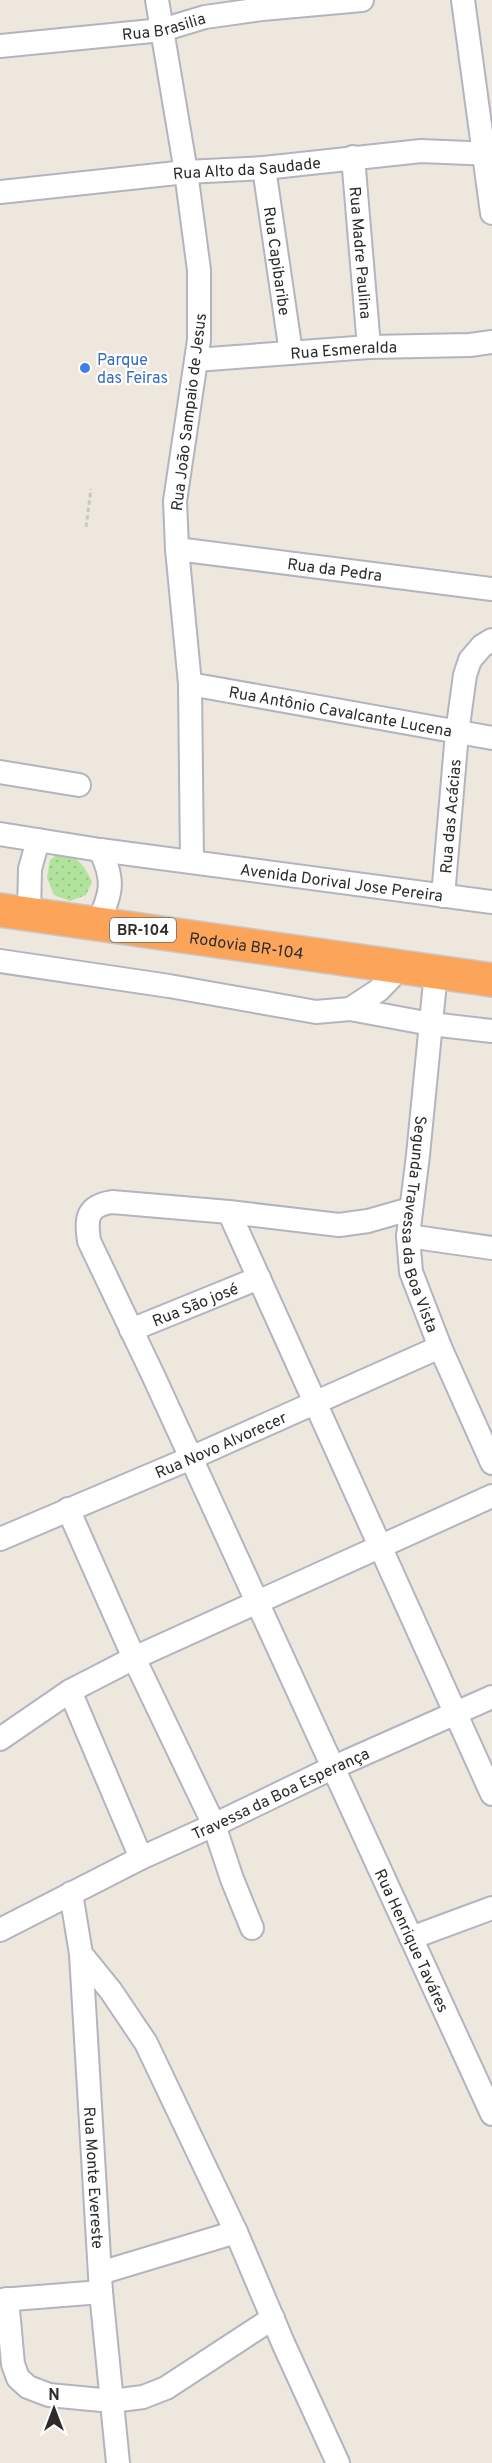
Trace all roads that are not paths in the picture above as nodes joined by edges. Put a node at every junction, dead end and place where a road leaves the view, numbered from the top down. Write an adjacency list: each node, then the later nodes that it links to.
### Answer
1 (158, 0): 4 (street, Rua João Sampaio de Jesus)
2 (362, 0): 4 (street, Rua Brasilia)
3 (463, 0): 6 (street)
4 (162, 30): 5 (street, Rua Brasilia); 9 (street, Rua João Sampaio de Jesus)
5 (0, 46)
6 (488, 153): 7 (street, Rua Alto da Saudade); 11 (street)
7 (353, 157): 8 (street, Rua Alto da Saudade); 13 (street, Rua Madre Paulina)
8 (264, 168): 9 (street, Rua Alto da Saudade); 14 (street, Rua Capibaribe)
9 (186, 172): 10 (street, Rua Alto da Saudade); 15 (street, Rua João Sampaio de Jesus)
10 (0, 192)
11 (492, 213)
12 (492, 342): 13 (street, Rua Esmeralda)
13 (369, 347): 14 (street, Rua Esmeralda)
14 (291, 353): 15 (street, Rua Esmeralda)
15 (196, 360): 16 (street, Rua João Sampaio de Jesus)
16 (177, 549): 17 (street, Rua da Pedra); 19 (street, Rua João Sampaio de Jesus)
17 (492, 589)
18 (492, 640): 20 (street, Rua das Acácias)
19 (190, 684): 20 (street, Rua Antônio Cavalcante Lucena); 27 (street, Rua João Sampaio de Jesus)
20 (457, 733): 21 (street, Rua Antônio Cavalcante Lucena); 28 (street, Rua das Acácias)
21 (492, 738)
22 (0, 772): 23 (street)
23 (79, 785)
24 (0, 834): 25 (street, Avenida Dorival Jose Pereira)
25 (38, 840): 26 (street, Avenida Dorival Jose Pereira); 30 (street)
26 (100, 850): 27 (street, Avenida Dorival Jose Pereira); 31 (street)
27 (192, 862): 28 (street, Avenida Dorival Jose Pereira)
28 (443, 896): 29 (street, Avenida Dorival Jose Pereira)
29 (492, 902)
30 (15, 912): 31 (highway, Rodovia BR-104 / BR-104)
31 (97, 924): 33 (highway, Rodovia BR-104 / BR-104)
32 (0, 961): 36 (street)
33 (401, 968): 34 (highway, Rodovia BR-104 / BR-104); 36 (street)
34 (436, 972): 35 (highway, Rodovia BR-104 / BR-104); 37 (street, Segunda Travessa da Boa Vista)
35 (492, 980)
36 (350, 1009): 37 (street)
37 (431, 1024): 38 (street); 39 (street, Segunda Travessa da Boa Vista)
38 (492, 1031)
39 (410, 1209): 40 (street); 41 (street, Segunda Travessa da Boa Vista)
40 (229, 1212): 43 (street); 44 (street, Rua Henrique Taváres)
41 (408, 1236): 42 (street); 45 (street, Segunda Travessa da Boa Vista)
42 (492, 1248)
43 (259, 1278): 44 (street, Rua São josé); 46 (street)
44 (131, 1330): 47 (street, Rua Henrique Taváres)
45 (440, 1347): 46 (street, Rua Novo Alvorecer); 48 (street, Segunda Travessa da Boa Vista)
46 (316, 1400): 47 (street, Rua Novo Alvorecer); 52 (street)
47 (191, 1458): 50 (street, Rua Novo Alvorecer); 53 (street, Rua Henrique Taváres)
48 (492, 1463)
49 (492, 1496): 52 (street)
50 (68, 1509): 51 (street, Rua Novo Alvorecer); 54 (street)
51 (0, 1539)
52 (381, 1547): 53 (street); 57 (street)
53 (258, 1602): 54 (street); 59 (street, Rua Henrique Taváres)
54 (134, 1658): 55 (street); 61 (street)
55 (70, 1691): 58 (street); 62 (street)
56 (492, 1697): 57 (street, Travessa da Boa Esperança)
57 (456, 1714): 59 (street, Travessa da Boa Esperança); 60 (street)
58 (0, 1739)
59 (332, 1768): 61 (street, Travessa da Boa Esperança); 67 (street, Rua Henrique Taváres)
60 (492, 1794)
61 (214, 1825): 62 (street, Travessa da Boa Esperança); 65 (street)
62 (141, 1858): 63 (street, Travessa da Boa Esperança)
63 (71, 1893): 66 (street, Travessa da Boa Esperança); 68 (street, Rua Monte Evereste)
64 (492, 1908): 67 (street)
65 (252, 1928)
66 (0, 1930)
67 (411, 1938): 69 (street, Rua Henrique Taváres)
68 (81, 1954): 70 (street); 71 (street, Rua Monte Evereste)
69 (492, 2114)
70 (236, 2232): 71 (street); 73 (street)
71 (100, 2283): 72 (street); 74 (street, Rua Monte Evereste)
72 (3, 2300): 74 (street)
73 (273, 2318): 74 (street); 76 (street)
74 (112, 2401): 75 (street, Rua Monte Evereste)
75 (118, 2463)
76 (338, 2463)

